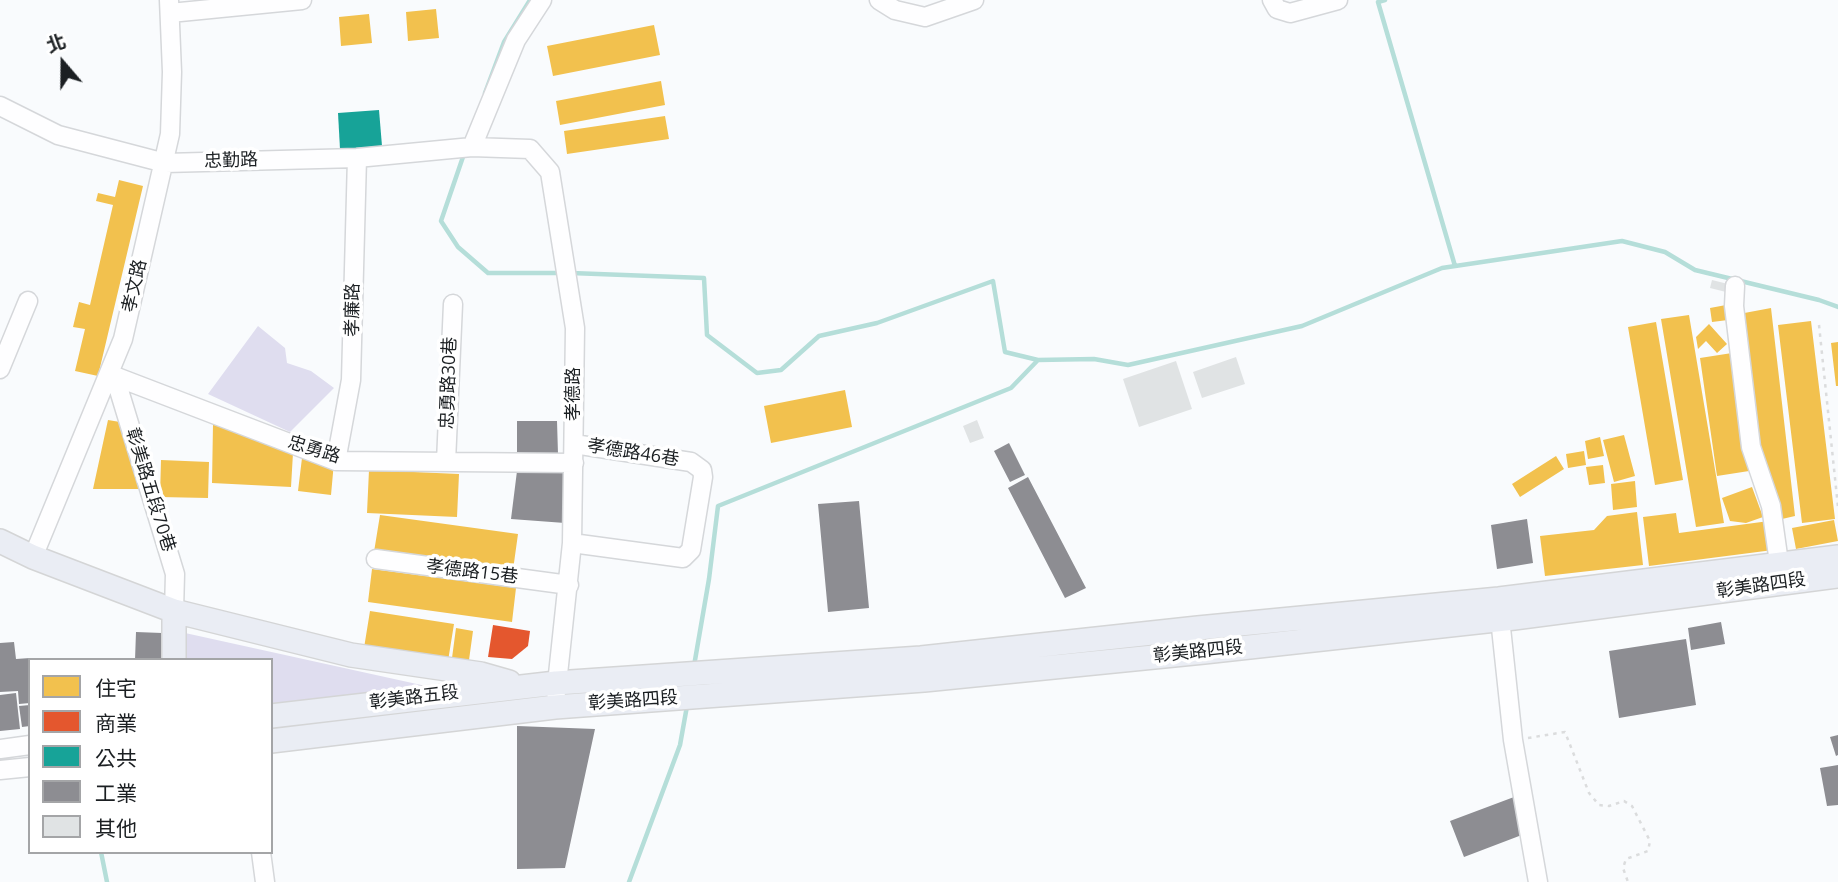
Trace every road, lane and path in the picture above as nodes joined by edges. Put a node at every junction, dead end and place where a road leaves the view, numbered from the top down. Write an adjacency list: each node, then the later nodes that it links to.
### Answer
1 (302, 0): 7 (street)
2 (542, 0): 9 (street)
3 (879, 0): 4 (street)
4 (974, 0)
5 (1272, 0): 6 (street)
6 (1338, 0)
7 (169, 7): 11 (street, 孝文路)
8 (0, 106): 11 (street, 忠勤路)
9 (472, 147): 10 (street, 忠勤路); 18 (street, 孝德路)
10 (357, 158): 11 (street, 忠勤路); 19 (street, 孝廉路)
11 (164, 163): 17 (street, 孝文路)
12 (1735, 286): 28 (street)
13 (28, 301): 16 (street)
14 (453, 304): 20 (street, 忠勇路30巷)
15 (1819, 325): 22 (path)
16 (0, 369)
17 (108, 374): 19 (street, 忠勇路); 25 (street, 孝文路); 32 (street, 彰美路五段70巷)
18 (574, 444): 21 (street, 孝德路); 24 (street, 孝德路46巷)
19 (336, 461): 20 (street, 忠勇路)
20 (446, 462): 21 (street, 忠勇路)
21 (574, 463): 24 (street, 孝德路)
22 (1838, 507)
23 (0, 541): 25 (main road)
24 (572, 543): 30 (street, 孝德路)
25 (33, 557): 32 (main road)
26 (1838, 557): 28 (main road, 彰美路四段)
27 (376, 559): 30 (street, 孝德路15巷)
28 (1781, 573): 29 (main road, 彰美路四段); 31 (main road, 彰美路四段)
29 (1838, 576)
30 (569, 585): 37 (street, 孝德路)
31 (1499, 609): 33 (main road, 彰美路四段); 34 (main road, 彰美路四段); 41 (street)
32 (174, 611): 35 (main road); 38 (main road)
33 (1198, 628): 34 (main road); 36 (main road, 彰美路四段)
34 (1205, 652): 36 (main road, 彰美路四段)
35 (174, 658)
36 (923, 669): 37 (main road, 彰美路四段); 39 (main road, 彰美路四段)
37 (556, 683): 38 (main road, 彰美路五段); 39 (street, 孝德路)
38 (522, 686): 40 (main road, 彰美路五段)
39 (555, 707): 42 (main road, 彰美路五段)
40 (273, 716)
41 (1513, 740): 49 (street); 50 (path)
42 (273, 741)
43 (28, 745): 44 (street)
44 (0, 749)
45 (28, 767): 46 (street)
46 (0, 770)
47 (261, 854): 48 (street)
48 (265, 882)
49 (1538, 882)
50 (1628, 882)

